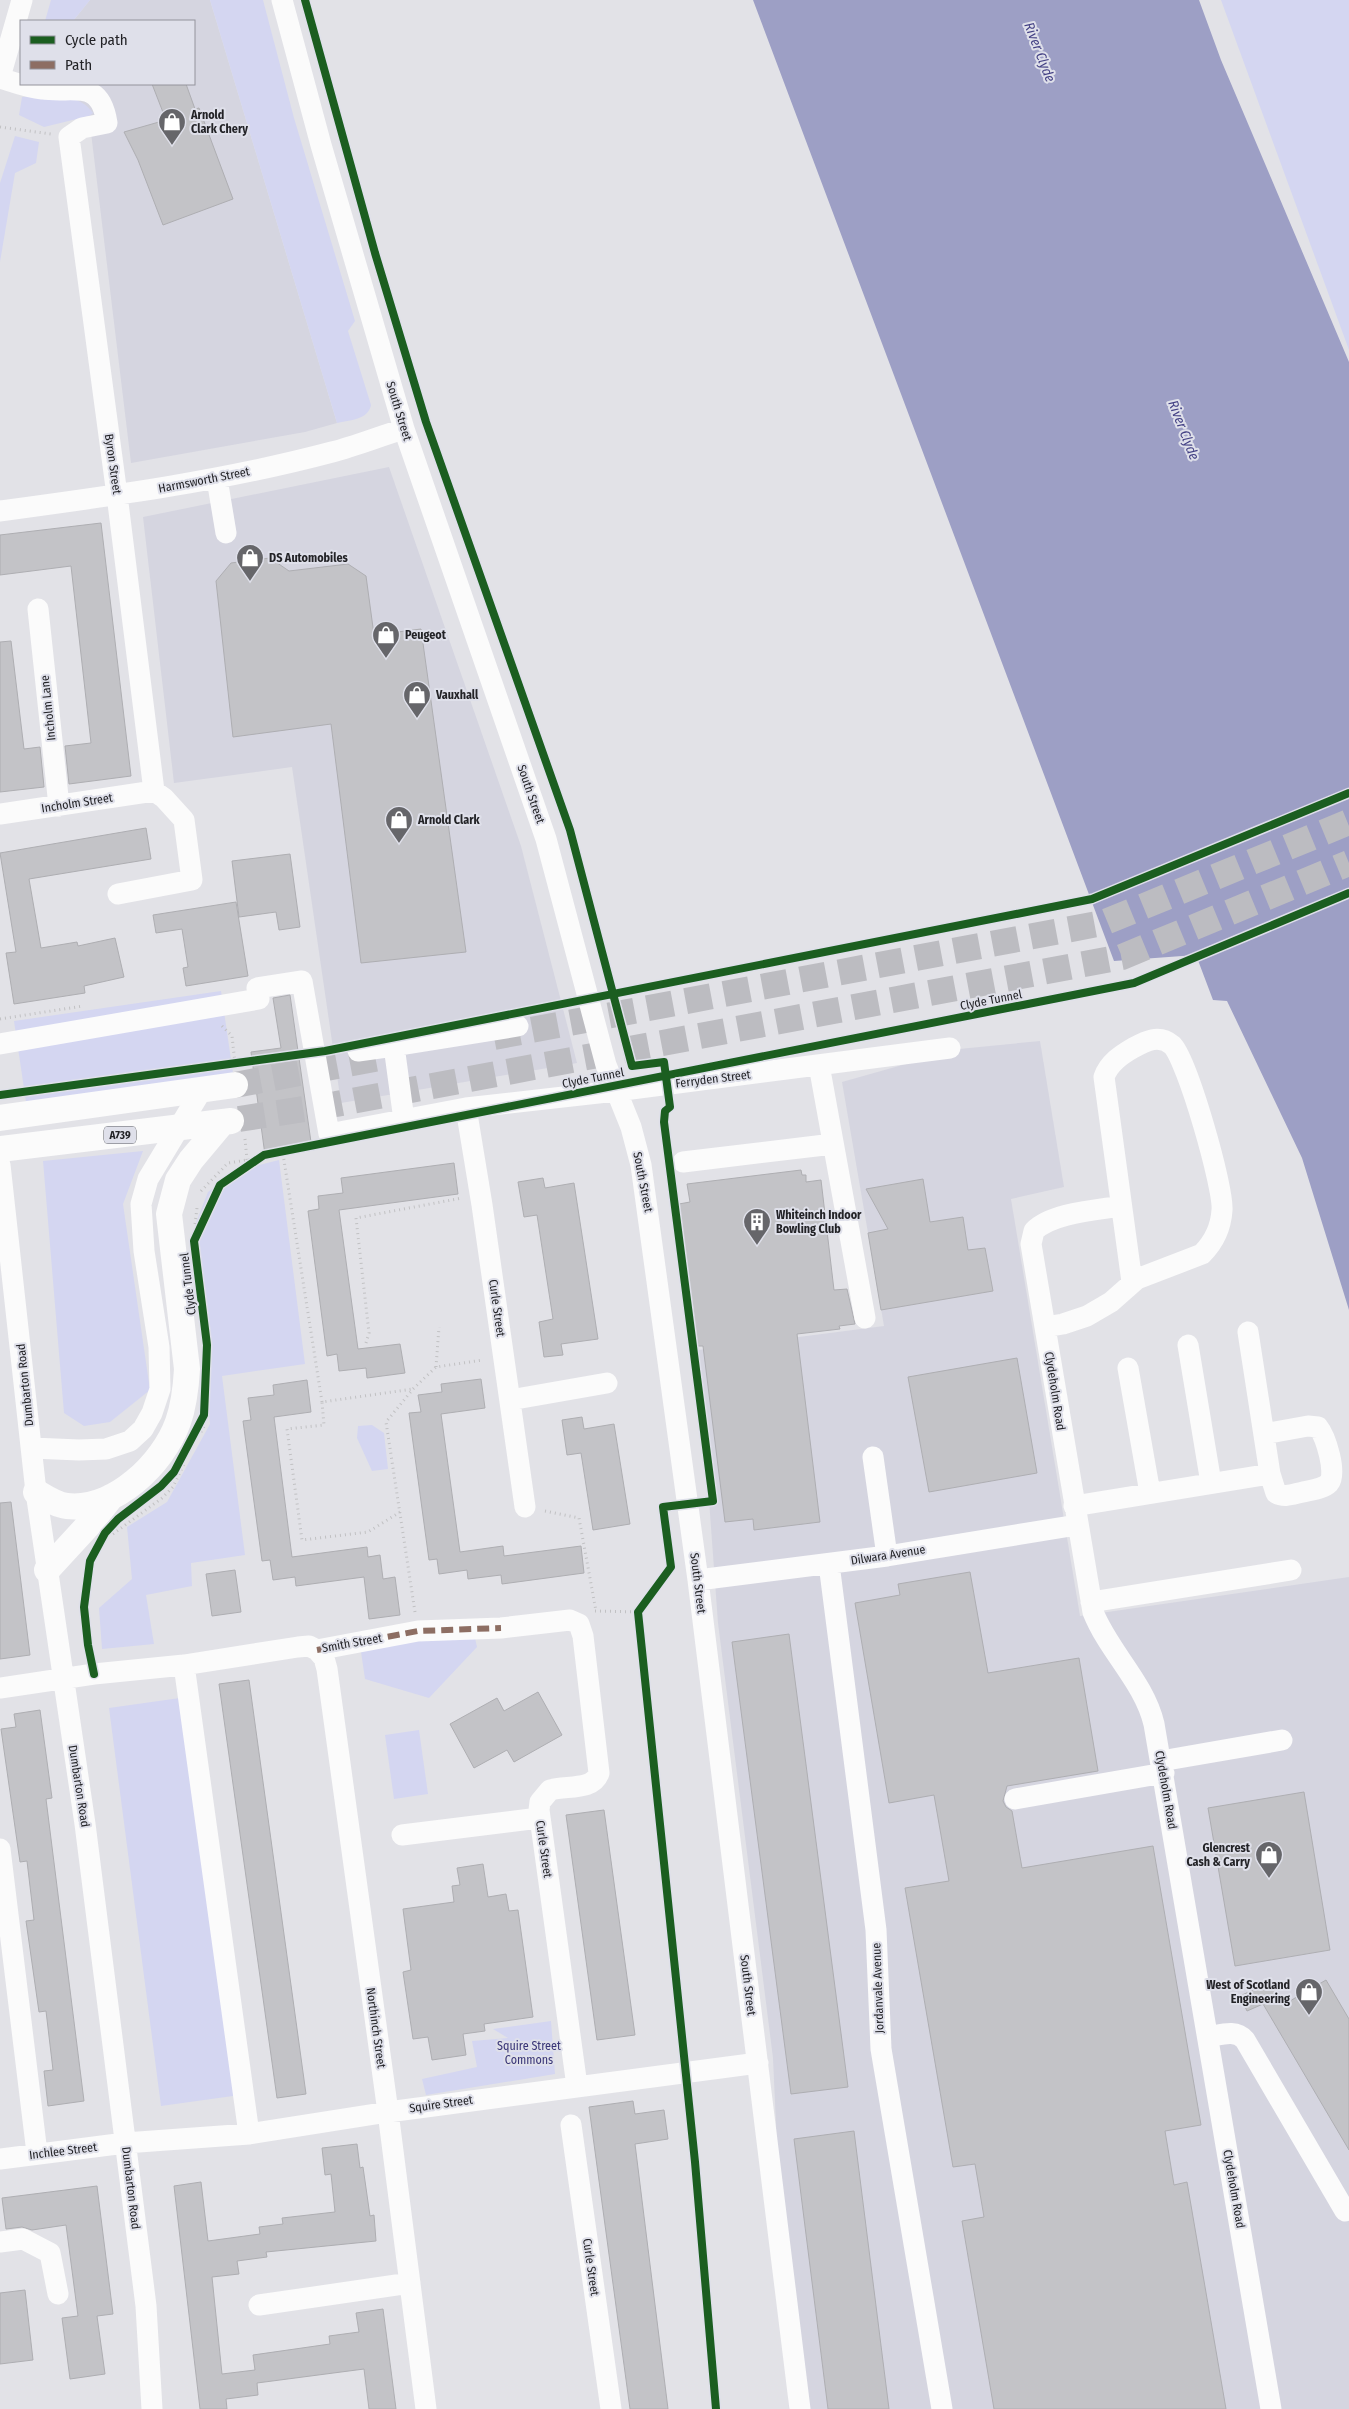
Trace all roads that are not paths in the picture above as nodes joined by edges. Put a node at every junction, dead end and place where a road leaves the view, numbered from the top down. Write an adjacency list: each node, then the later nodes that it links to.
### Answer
1 (22, 0): 3 (street)
2 (282, 0): 6 (street, South Street)
3 (0, 78): 4 (street, Byron Street)
4 (20, 84)
5 (24, 85): 8 (street, Byron Street)
6 (404, 429): 7 (street, Harmsworth Street); 24 (street, South Street)
7 (216, 479): 8 (street, Harmsworth Street); 10 (street)
8 (117, 495): 9 (street, Harmsworth Street); 12 (street, Byron Street)
9 (0, 511)
10 (226, 533)
11 (38, 609): 13 (street, Incholm Lane)
12 (154, 791): 13 (street, Incholm Street); 15 (street)
13 (59, 806): 14 (street, Incholm Street)
14 (0, 814)
15 (118, 894)
16 (518, 1026): 18 (street)
17 (0, 1044): 27 (street, Ferryden Street)
18 (394, 1046): 20 (street); 27 (street)
19 (950, 1048): 21 (street, Ferryden Street)
20 (358, 1051)
21 (819, 1065): 24 (street, Ferryden Street); 29 (street)
22 (232, 1074): 23 (main road)
23 (201, 1091): 26 (main road); 28 (street)
24 (616, 1091): 25 (street, Ferryden Street); 56 (street, South Street)
25 (466, 1108): 27 (street, Ferryden Street); 41 (street, Curle Street)
26 (0, 1118)
27 (404, 1120)
28 (180, 1128): 30 (main road, A739); 43 (street); 49 (main road, A739)
29 (833, 1144): 31 (street); 35 (street)
30 (0, 1162): 34 (street, Dumbarton Road)
31 (683, 1162)
32 (1121, 1206): 33 (street); 33 (street); 36 (street, Clydeholm Road)
33 (1132, 1282): 36 (street)
34 (9, 1316): 43 (street, Dumbarton Road)
35 (865, 1318)
36 (1045, 1327): 51 (street, Clydeholm Road)
37 (1248, 1332): 42 (street)
38 (1188, 1345): 46 (street)
39 (1128, 1368): 48 (street)
40 (607, 1383): 41 (street)
41 (510, 1400): 50 (street, Curle Street)
42 (1264, 1434): 45 (street); 45 (street)
43 (32, 1448): 47 (street, Dumbarton Road)
44 (873, 1457): 52 (street)
45 (1270, 1474): 46 (street, Dilwara Avenue)
46 (1211, 1483): 48 (street, Dilwara Avenue)
47 (36, 1492): 49 (main road); 54 (street, Dumbarton Road)
48 (1150, 1493): 51 (street, Dilwara Avenue)
49 (115, 1508): 54 (main road)
50 (524, 1508)
51 (1076, 1515): 52 (street, Dilwara Avenue); 57 (street, Clydeholm Road)
52 (887, 1556): 53 (street, Dilwara Avenue)
53 (829, 1564): 56 (street, Dilwara Avenue); 87 (street, Jordanvale Avenue)
54 (46, 1570): 61 (street, Dumbarton Road)
55 (1291, 1570): 57 (street)
56 (698, 1580): 70 (street, South Street)
57 (1090, 1602): 64 (street, Clydeholm Road)
58 (579, 1624): 59 (street, Smith Street); 66 (street, Curle Street)
59 (317, 1650): 60 (street, Smith Street); 72 (street, Northinch Street)
60 (184, 1665): 61 (street, Smith Street); 74 (street)
61 (62, 1678): 62 (street, Smith Street); 75 (street, Dumbarton Road)
62 (0, 1688)
63 (1282, 1740): 64 (street)
64 (1162, 1767): 65 (street); 69 (street, Clydeholm Road)
65 (1015, 1799)
66 (539, 1818): 67 (street); 71 (street, Curle Street)
67 (402, 1835)
68 (0, 1849): 76 (street)
69 (1208, 2037): 78 (street); 88 (street, Clydeholm Road)
70 (758, 2064): 71 (street, Squire Street); 86 (street, South Street)
71 (577, 2086): 72 (street, Squire Street)
72 (388, 2112): 74 (street, Squire Street); 80 (street, Northinch Street)
73 (571, 2125): 85 (street, Curle Street)
74 (249, 2134): 75 (street, Squire Street)
75 (125, 2143): 76 (street, Inchlee Street); 83 (street, Dumbarton Road)
76 (37, 2153): 77 (street, Inchlee Street)
77 (0, 2159)
78 (1345, 2211)
79 (0, 2242): 81 (street)
80 (410, 2283): 82 (street); 84 (street, Northinch Street)
81 (58, 2294)
82 (259, 2305)
83 (152, 2409)
84 (426, 2409)
85 (611, 2409)
86 (800, 2409)
87 (942, 2409)
88 (1271, 2409)

